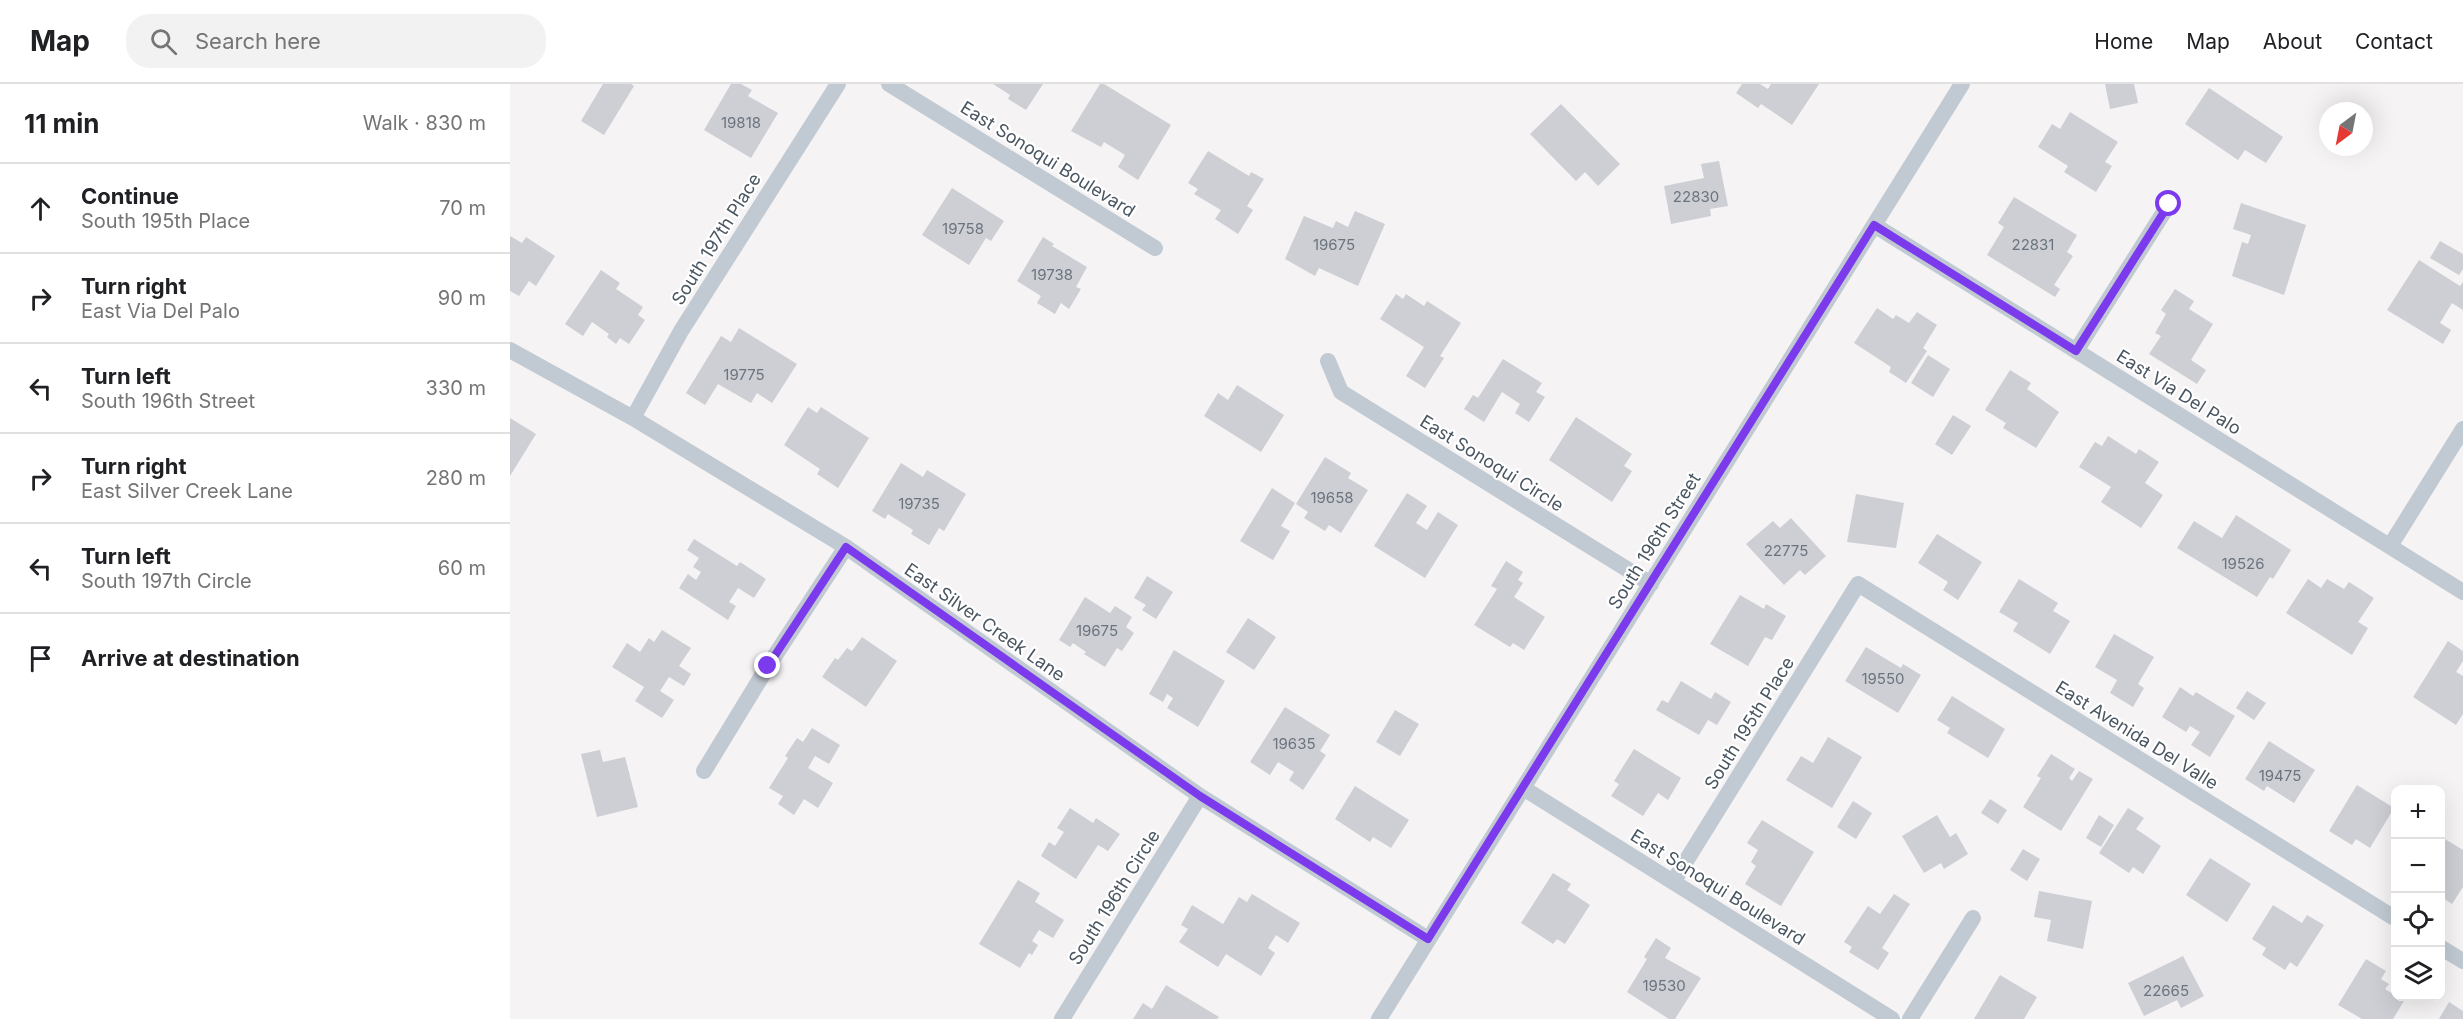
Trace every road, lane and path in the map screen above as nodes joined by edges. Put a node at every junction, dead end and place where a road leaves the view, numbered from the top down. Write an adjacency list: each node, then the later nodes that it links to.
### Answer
1 (838, 84): 10 (street, South 197th Place)
2 (889, 84): 6 (street, East Sonoqui Boulevard)
3 (1962, 84): 5 (street, South 196th Street)
4 (2169, 204): 8 (street)
5 (1874, 225): 8 (street, East Via Del Palo); 14 (street, South 196th Street)
6 (1155, 248)
7 (510, 350): 10 (street, East Silver Creek Lane)
8 (2076, 351): 12 (street, East Via Del Palo)
9 (1328, 361): 14 (street, East Sonoqui Circle)
10 (633, 418): 13 (street, East Silver Creek Lane)
11 (2463, 429): 12 (street)
12 (2390, 546): 16 (street, East Via Del Palo)
13 (846, 547): 17 (street); 19 (street, East Silver Creek Lane)
14 (1651, 584): 18 (street, South 196th Street)
15 (1858, 584): 20 (street, South 195th Place); 21 (street, East Avenida Del Valle)
16 (2463, 592)
17 (704, 771)
18 (1523, 788): 20 (street, East Sonoqui Boulevard); 23 (street, South 196th Street)
19 (1200, 796): 23 (street, East Silver Creek Lane); 26 (street, South 196th Circle)
20 (1673, 882): 28 (street, East Sonoqui Boulevard)
21 (2391, 916)
22 (1973, 918): 29 (street)
23 (1428, 939): 27 (street, South 196th Street)
24 (2445, 950): 25 (street)
25 (2463, 961)
26 (1062, 1019)
27 (1379, 1019)
28 (1892, 1019)
29 (1911, 1019)

